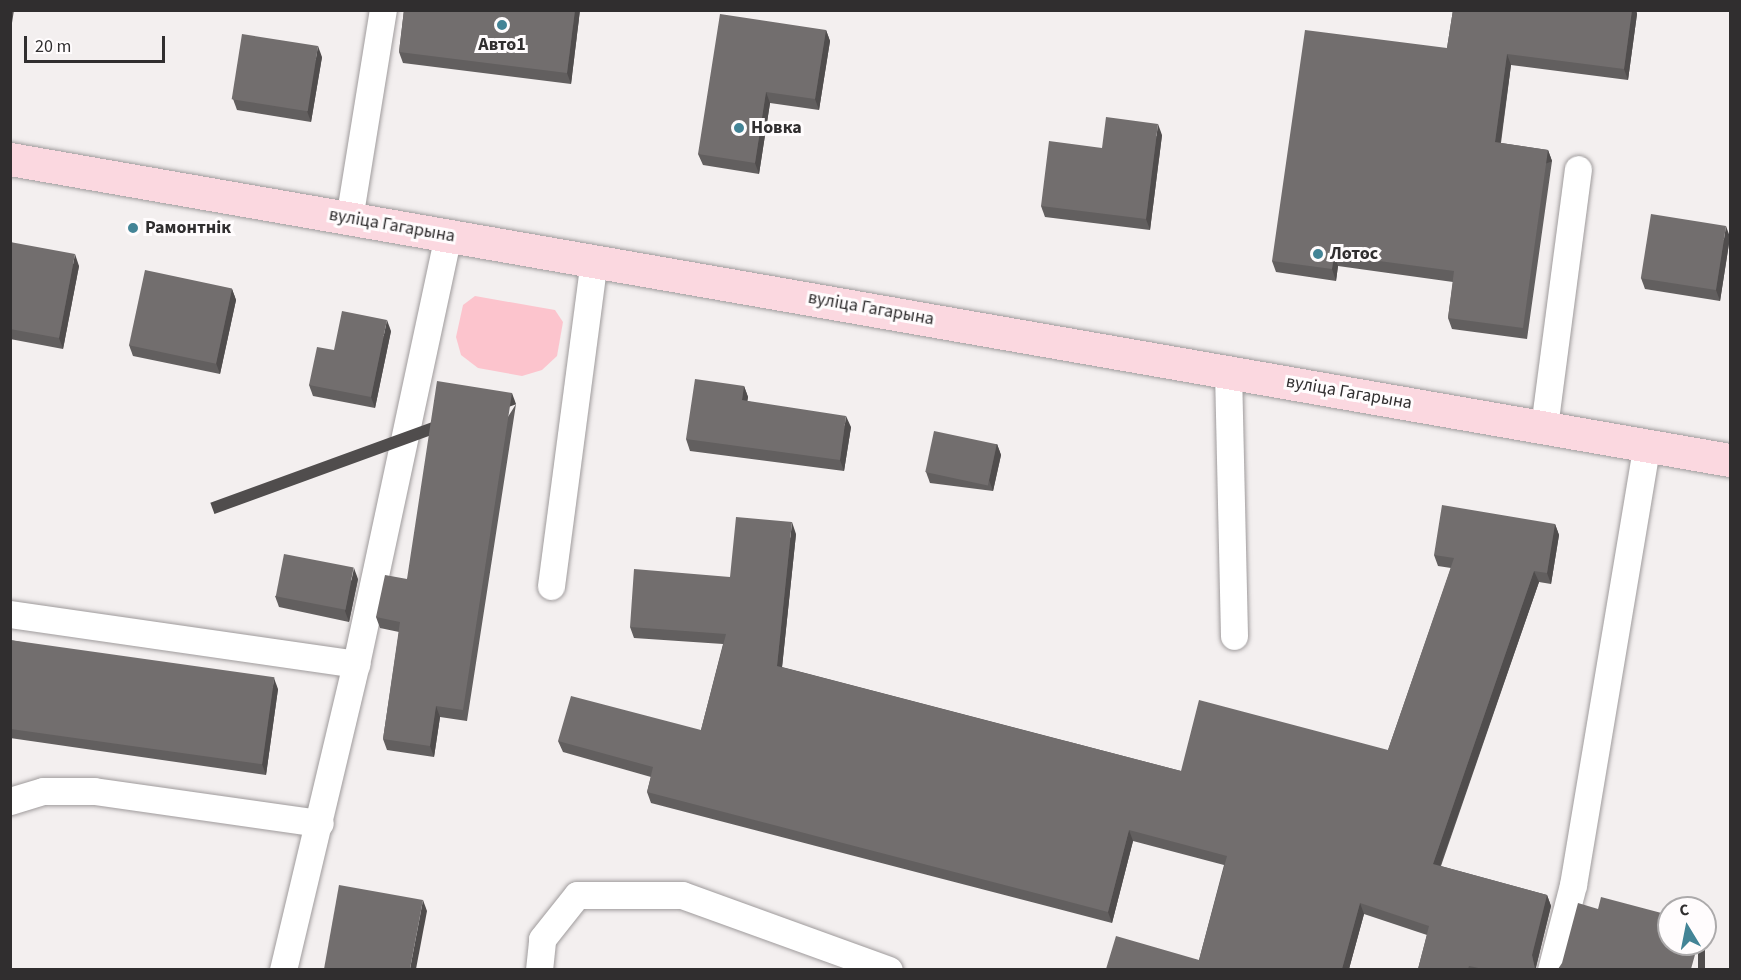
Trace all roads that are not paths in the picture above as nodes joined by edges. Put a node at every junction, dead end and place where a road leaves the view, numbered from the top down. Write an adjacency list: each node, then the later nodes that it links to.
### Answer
1 (383, 10): 4 (lane)
2 (10, 159): 4 (main road, вуліца Гагарына)
3 (1578, 169): 8 (lane)
4 (349, 219): 5 (main road, вуліца Гагарына)
5 (448, 236): 6 (main road, вуліца Гагарына); 14 (lane)
6 (594, 261): 7 (main road, вуліца Гагарына); 11 (lane)
7 (1228, 371): 8 (main road, вуліца Гагарына); 13 (lane)
8 (1544, 427): 9 (main road, вуліца Гагарына)
9 (1647, 445): 10 (main road, вуліца Гагарына); 20 (lane)
10 (1731, 460)
11 (551, 586)
12 (10, 614): 14 (lane)
13 (1234, 636)
14 (356, 664): 16 (lane)
15 (10, 801): 16 (lane)
16 (320, 823): 17 (lane)
17 (283, 969)
18 (539, 969): 19 (lane)
19 (889, 969)
20 (1551, 969)

